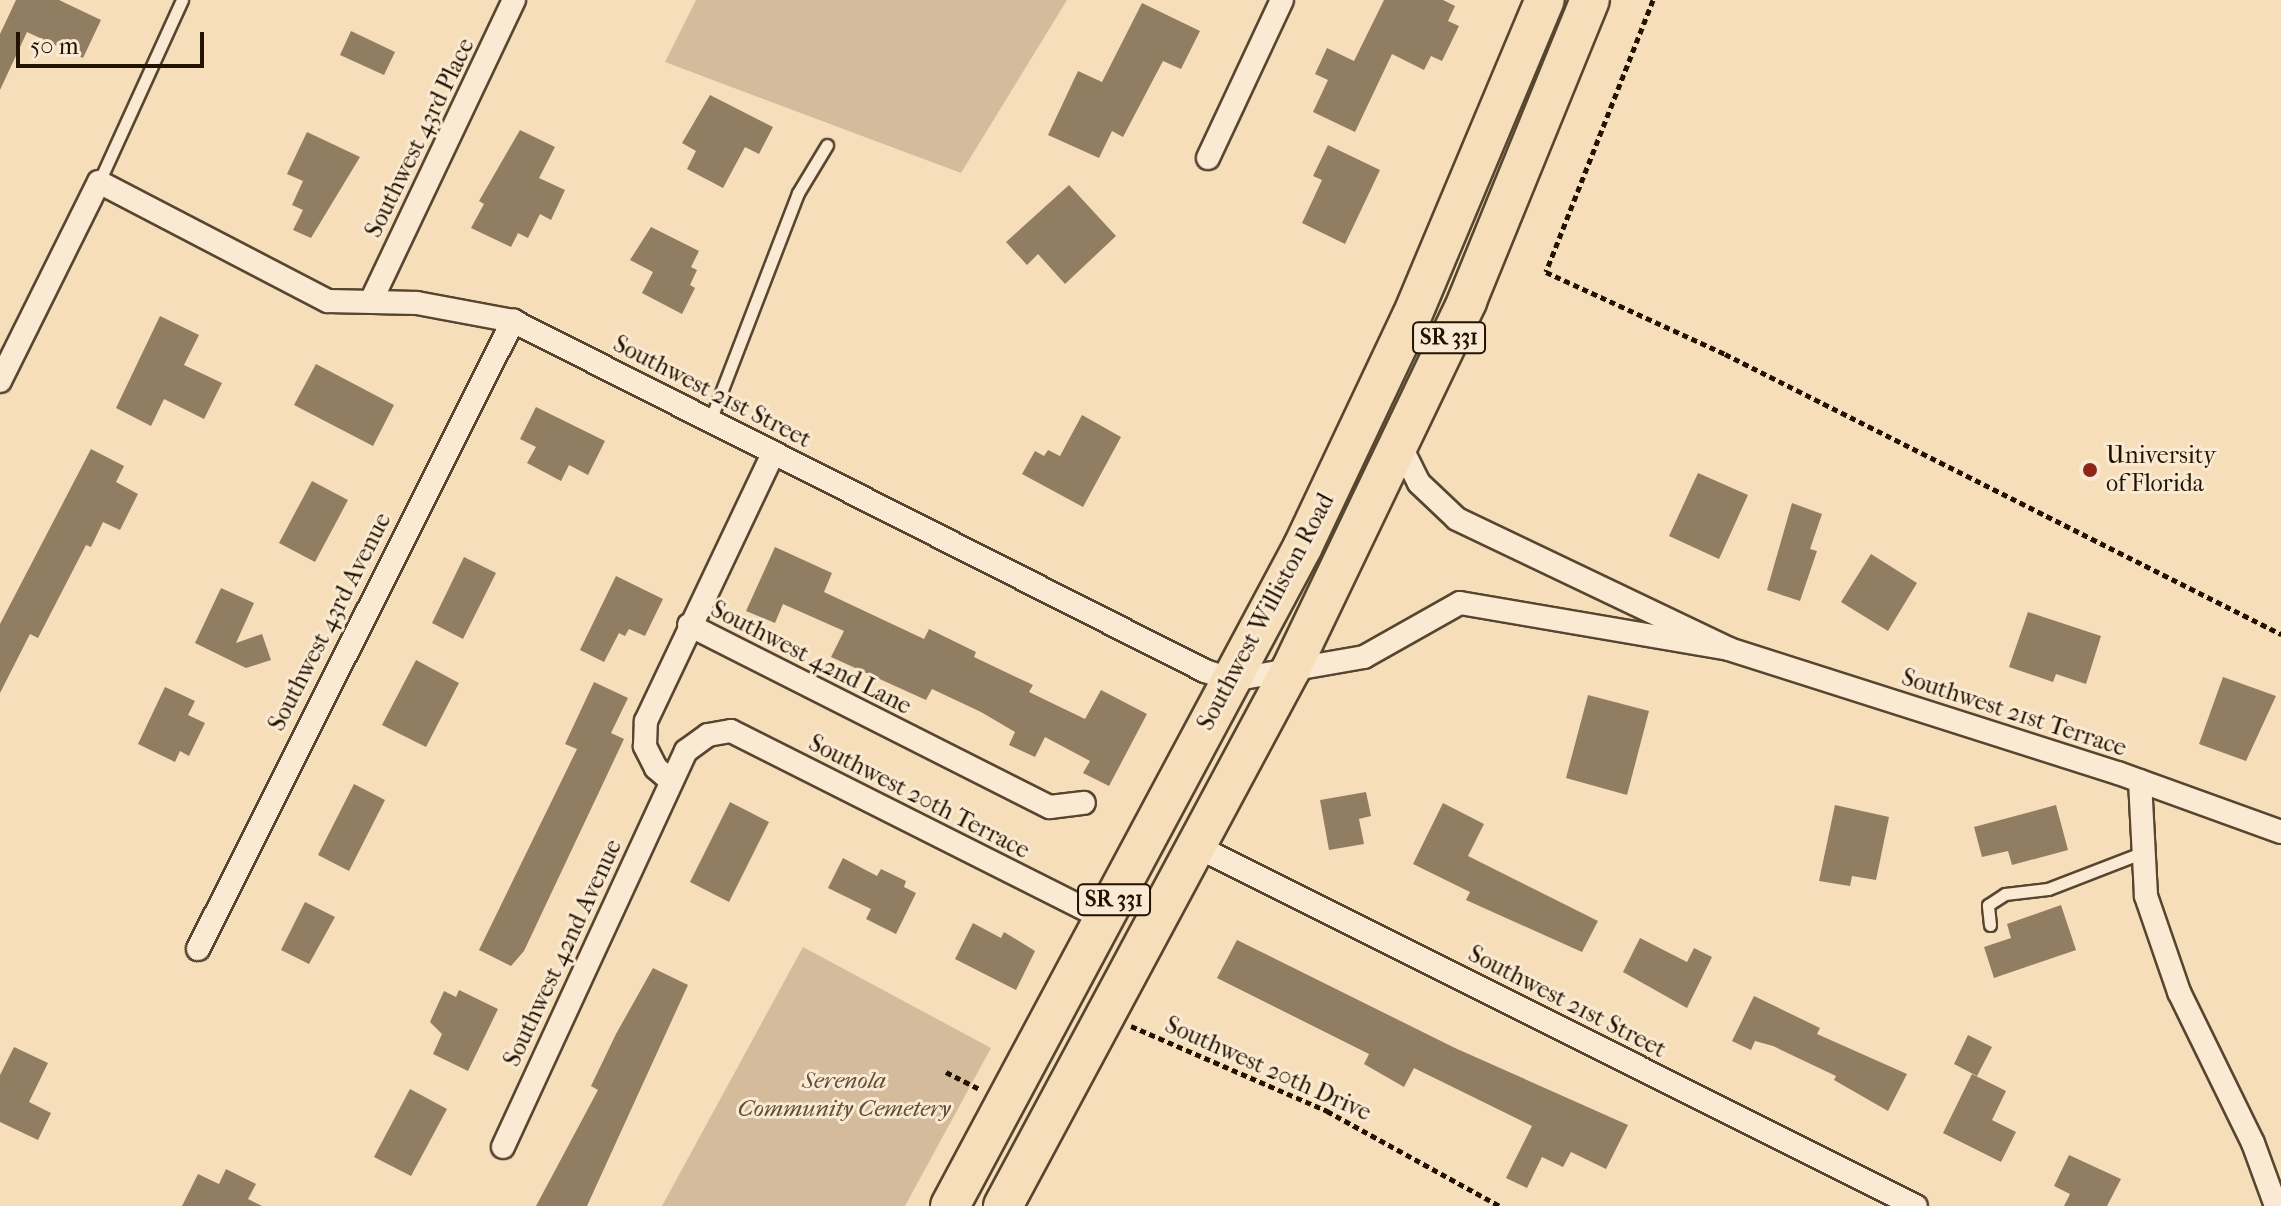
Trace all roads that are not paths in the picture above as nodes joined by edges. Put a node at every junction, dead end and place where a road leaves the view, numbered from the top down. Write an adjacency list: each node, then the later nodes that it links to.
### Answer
1 (182, 0): 8 (lane)
2 (514, 0): 9 (street, Southwest 43rd Place)
3 (1282, 0): 7 (street)
4 (1545, 0): 18 (highway, Southwest Williston Road / SR 331)
5 (1590, 0): 13 (highway, Southwest Williston Road / SR 331)
6 (827, 145): 12 (lane)
7 (1208, 158)
8 (99, 182): 9 (street, Southwest 21st Street); 11 (street)
9 (372, 299): 10 (street, Southwest 21st Street)
10 (513, 321): 12 (street, Southwest 21st Street); 28 (street, Southwest 43rd Avenue)
11 (0, 381)
12 (710, 421): 14 (street, Southwest 21st Street)
13 (1400, 445): 16 (street, Southwest 21st Terrace); 17 (highway, Southwest Williston Road / SR 331)
14 (773, 454): 15 (street, Southwest 42nd Lane); 18 (street, Southwest 21st Street)
15 (689, 625): 20 (street); 22 (street, Southwest 42nd Lane)
16 (1729, 649): 17 (street, Southwest 21st Terrace); 21 (street, Southwest 21st Terrace)
17 (1291, 669): 18 (street); 24 (highway, Southwest Williston Road / SR 331)
18 (1232, 680): 26 (highway, Southwest Williston Road / SR 331)
19 (708, 735): 20 (street, Southwest 42nd Avenue); 26 (street, Southwest 20th Terrace)
20 (671, 781): 29 (street, Southwest 42nd Avenue)
21 (2140, 781): 23 (street, Southwest 21st Terrace); 25 (street)
22 (1084, 803)
23 (2281, 832)
24 (1194, 845): 31 (highway, Southwest Williston Road / SR 331); 32 (street, Southwest 21st Street)
25 (2144, 852): 27 (lane); 33 (street)
26 (1104, 919): 30 (highway, Southwest Williston Road / SR 331)
27 (1990, 925)
28 (198, 949)
29 (503, 1147)
30 (950, 1206)
31 (1003, 1206)
32 (1916, 1206)
33 (2276, 1206)

